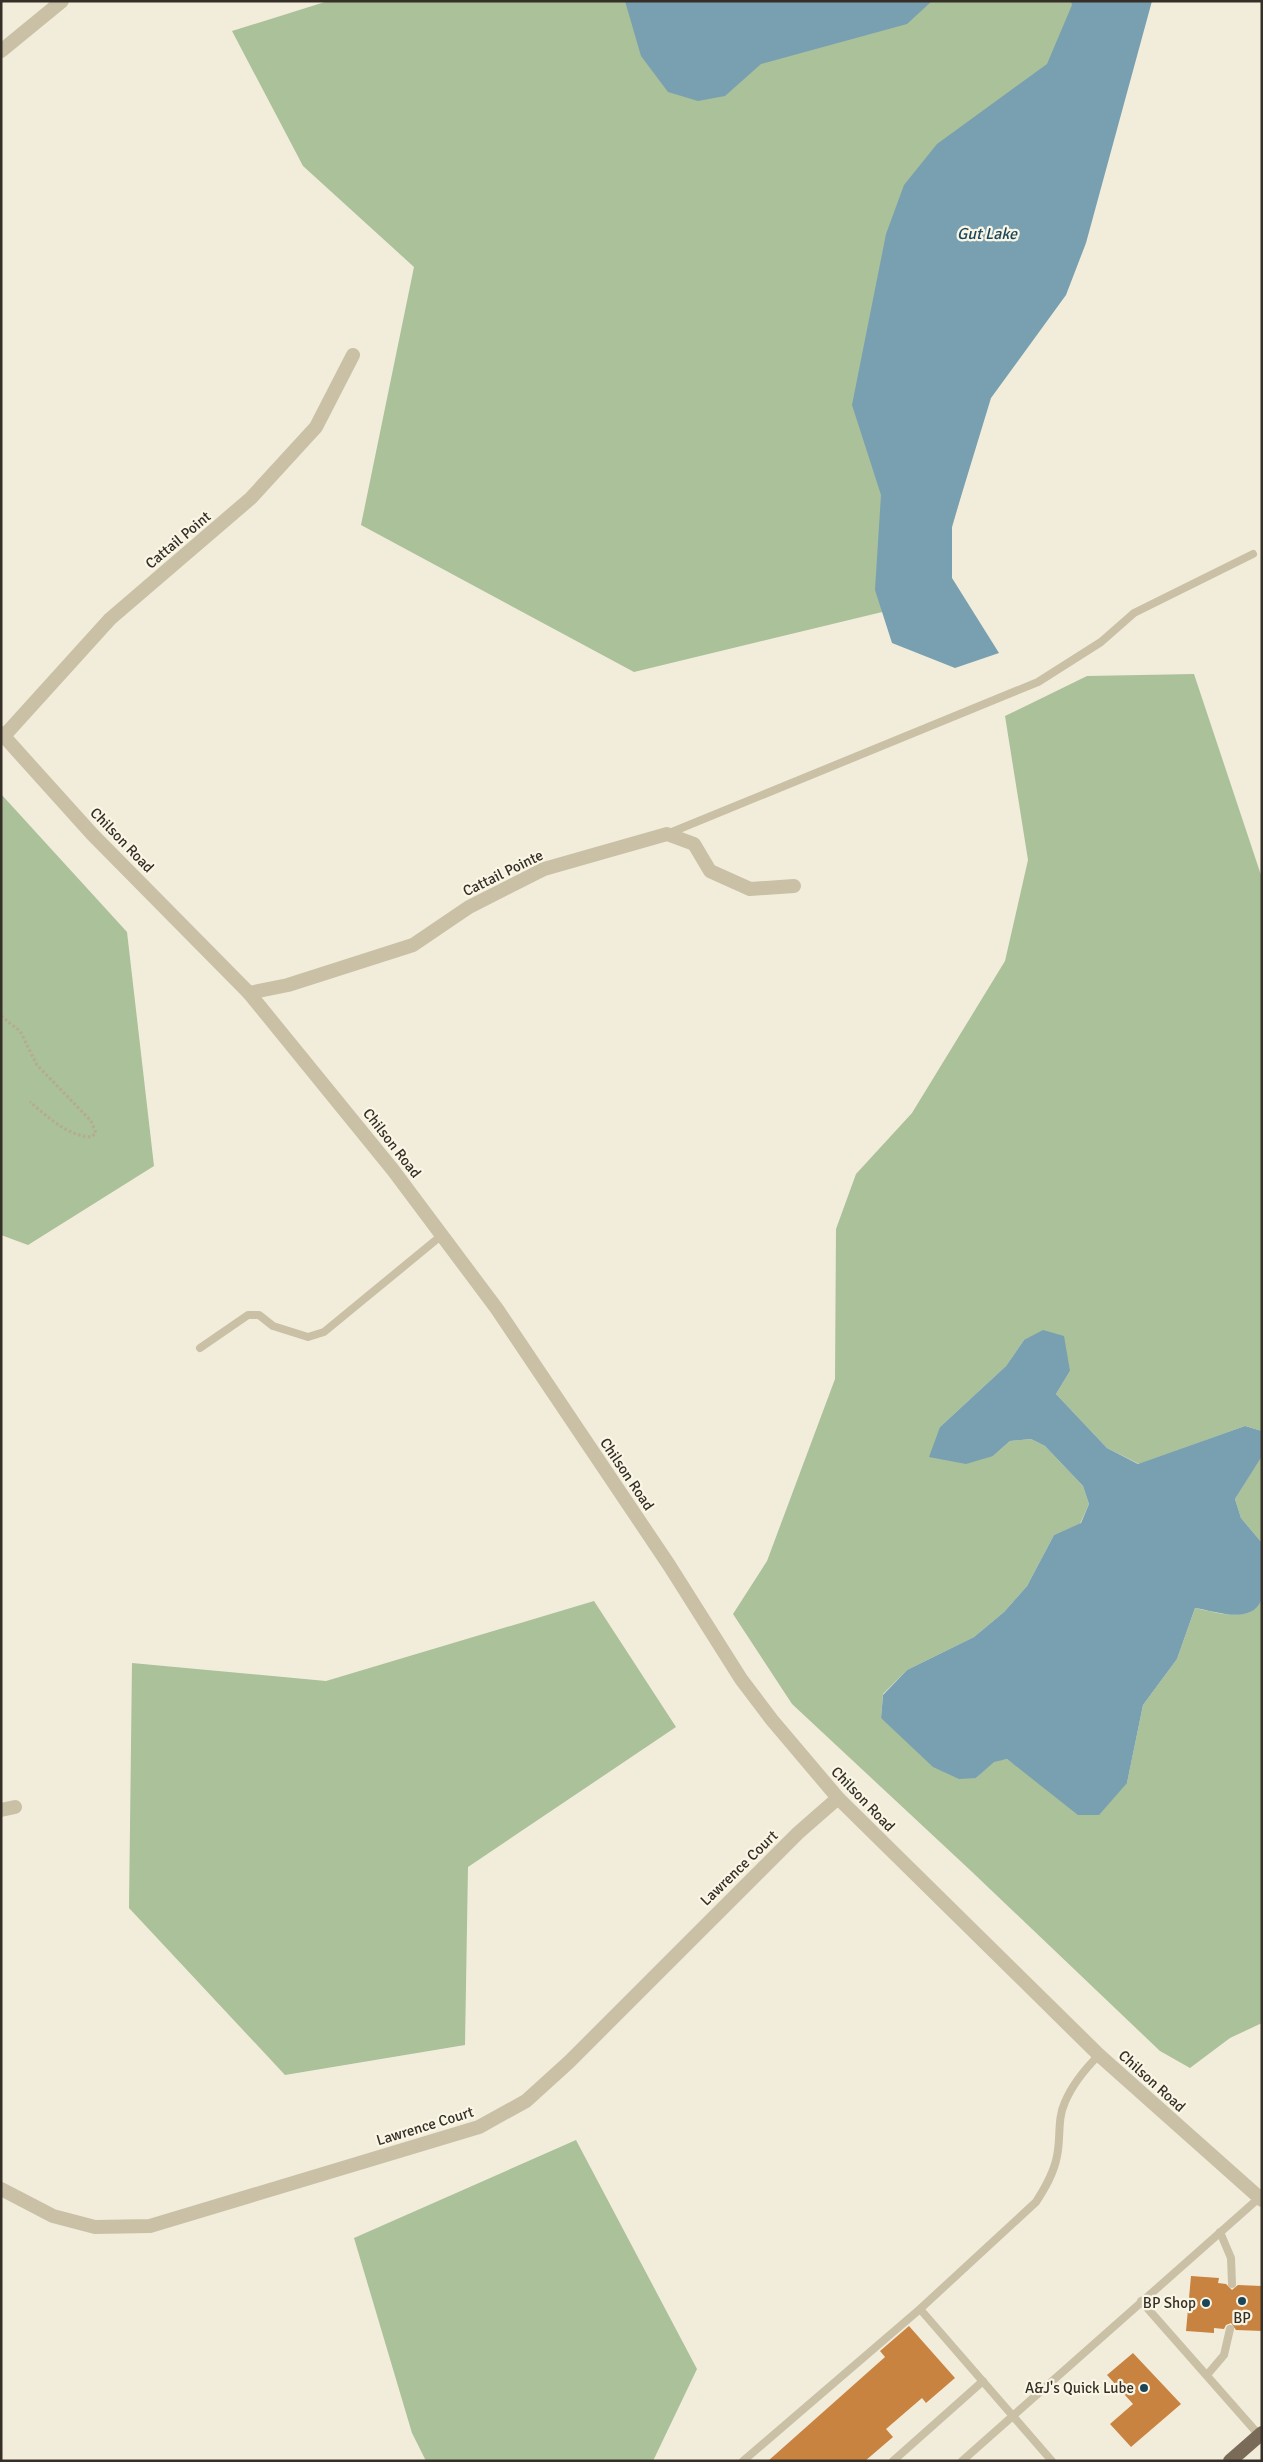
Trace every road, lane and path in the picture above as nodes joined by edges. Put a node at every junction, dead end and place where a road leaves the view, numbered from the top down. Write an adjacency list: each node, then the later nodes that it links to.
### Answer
1 (62, 1): 2 (street)
2 (1, 51)
3 (353, 355): 5 (street, Cattail Point)
4 (1253, 554): 6 (lane)
5 (3, 734): 8 (street, Chilson Road)
6 (667, 834): 7 (street); 8 (street, Cattail Pointe)
7 (794, 886)
8 (249, 993): 11 (street, Chilson Road)
9 (1, 1016): 10 (path)
10 (30, 1102)
11 (442, 1235): 12 (lane); 13 (street, Chilson Road)
12 (200, 1348)
13 (838, 1798): 14 (street, Chilson Road); 15 (street, Lawrence Court)
14 (1099, 2055): 16 (street, Chilson Road); 20 (lane)
15 (1, 2189)
16 (1261, 2199): 17 (lane)
17 (1220, 2232): 18 (lane); 19 (lane)
18 (1232, 2284)
19 (1140, 2301): 22 (lane); 24 (lane)
20 (920, 2309): 23 (lane); 27 (lane)
21 (1230, 2329): 22 (lane)
22 (1207, 2376): 25 (lane)
23 (983, 2381): 24 (lane); 28 (lane)
24 (1013, 2414): 26 (lane); 29 (lane)
25 (1260, 2434): 30 (main road)
26 (1049, 2460)
27 (743, 2461)
28 (893, 2461)
29 (962, 2461)
30 (1230, 2461)

